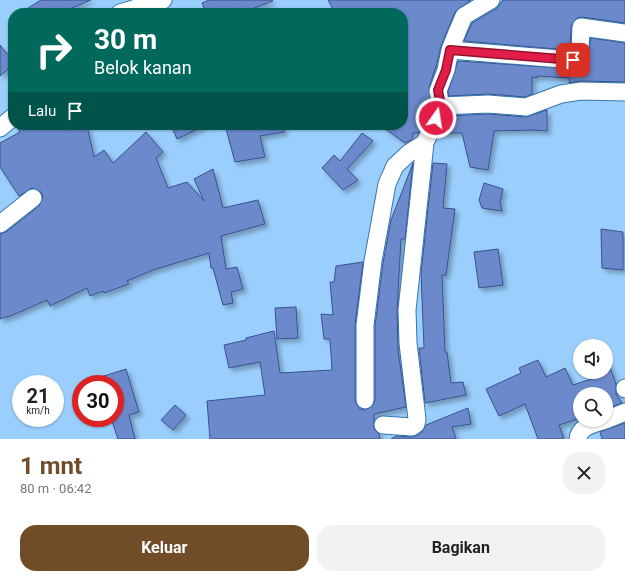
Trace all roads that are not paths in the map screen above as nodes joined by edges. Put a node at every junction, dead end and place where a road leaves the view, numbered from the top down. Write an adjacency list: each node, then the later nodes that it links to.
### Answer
1 (163, 0): 3 (street)
2 (492, 0): 5 (street)
3 (137, 4)
4 (625, 33): 5 (street)
5 (450, 50): 7 (street)
6 (625, 92): 7 (street)
7 (441, 106): 10 (street)
8 (8, 121): 9 (street)
9 (0, 128)
10 (425, 143): 13 (street); 16 (street)
11 (33, 198): 12 (street)
12 (0, 224)
13 (365, 400)
14 (625, 412): 15 (street)
15 (613, 417)
16 (383, 425)
17 (587, 427): 18 (street)
18 (578, 439)

